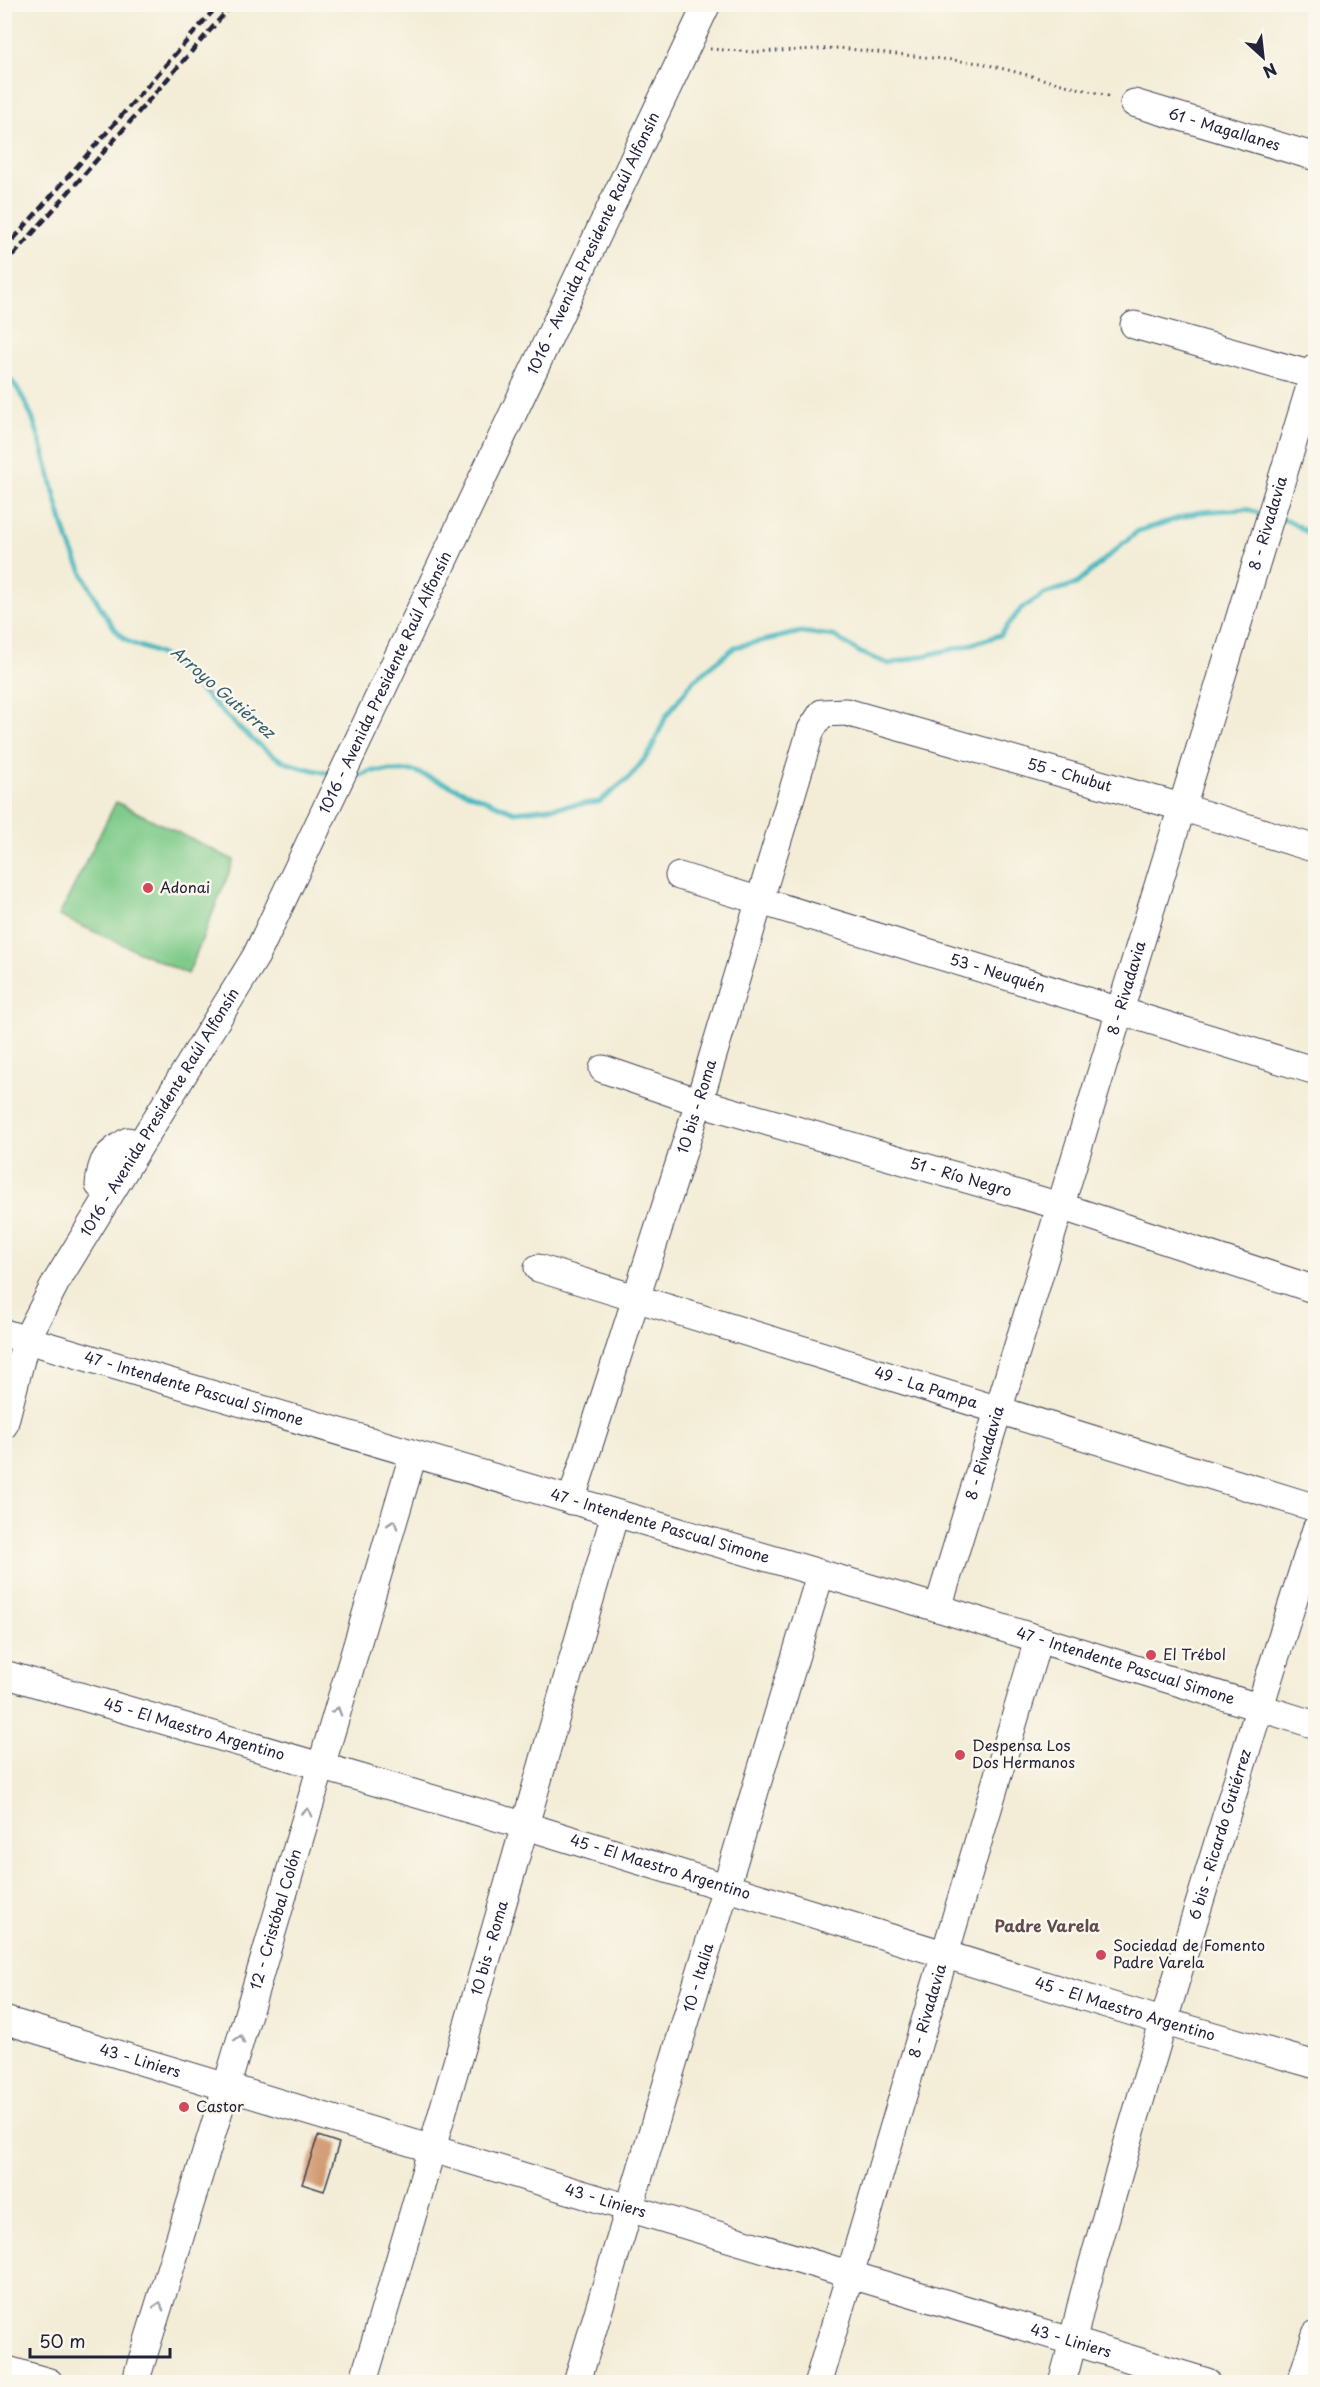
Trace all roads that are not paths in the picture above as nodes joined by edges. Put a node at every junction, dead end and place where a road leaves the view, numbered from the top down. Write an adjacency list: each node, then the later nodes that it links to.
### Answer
1 (706, 4): 19 (street, 1016 - Avenida Presidente Raúl Alfonsín)
2 (1134, 103): 3 (street, 61 - Magallanes)
3 (1316, 158)
4 (1134, 325): 5 (street)
5 (1315, 373): 7 (street, 8 - Rivadavia)
6 (822, 713): 7 (street, 55 - Chubut); 10 (street, 10 bis - Roma)
7 (1181, 807): 8 (street, 55 - Chubut); 11 (street, 8 - Rivadavia)
8 (1316, 849)
9 (679, 876): 10 (street, 53 - Neuquén)
10 (758, 900): 11 (street, 53 - Neuquén); 14 (street, 10 bis - Roma)
11 (1119, 1009): 13 (street, 53 - Neuquén); 15 (street, 8 - Rivadavia)
12 (603, 1069): 14 (street, 51 - Río Negro)
13 (1316, 1071)
14 (699, 1102): 15 (street, 51 - Río Negro); 18 (street, 10 bis - Roma)
15 (1060, 1206): 17 (street, 51 - Río Negro); 20 (street, 8 - Rivadavia)
16 (538, 1268): 18 (street, 49 - La Pampa)
17 (1316, 1290)
18 (634, 1298): 20 (street, 49 - La Pampa); 23 (street, 10 bis - Roma)
19 (15, 1337): 21 (street, 1016 - Avenida Presidente Raúl Alfonsín); 22 (street, 47 - Intendente Pascual Simone)
20 (998, 1409): 24 (street, 49 - La Pampa); 28 (street, 8 - Rivadavia)
21 (4, 1425)
22 (413, 1455): 23 (street, 47 - Intendente Pascual Simone); 33 (street, 12 - Cristóbal Colón, one-way to 22)
23 (571, 1501): 25 (street, 47 - Intendente Pascual Simone)
24 (1316, 1508)
25 (615, 1514): 27 (street, 47 - Intendente Pascual Simone); 34 (street, 10 bis - Roma)
26 (1316, 1529): 31 (street, 6 bis - Ricardo Gutiérrez)
27 (820, 1575): 28 (street, 47 - Intendente Pascual Simone); 35 (street, 10 - Italia)
28 (938, 1608): 29 (street, 47 - Intendente Pascual Simone)
29 (1038, 1640): 31 (street, 47 - Intendente Pascual Simone); 36 (street, 8 - Rivadavia)
30 (4, 1674): 33 (street, 45 - El Maestro Argentino)
31 (1259, 1706): 32 (street, 47 - Intendente Pascual Simone); 38 (street, 6 bis - Ricardo Gutiérrez)
32 (1316, 1725)
33 (320, 1767): 34 (street, 45 - El Maestro Argentino); 40 (street, 12 - Cristóbal Colón, one-way to 33)
34 (523, 1825): 35 (street, 45 - El Maestro Argentino); 41 (street, 10 bis - Roma)
35 (727, 1888): 36 (street, 45 - El Maestro Argentino); 42 (street, 10 - Italia)
36 (945, 1954): 38 (street, 45 - El Maestro Argentino); 43 (street, 8 - Rivadavia)
37 (4, 2020): 40 (street, 43 - Liniers)
38 (1165, 2022): 39 (street, 45 - El Maestro Argentino); 45 (street, 6 bis - Ricardo Gutiérrez)
39 (1316, 2065)
40 (227, 2085): 41 (street, 43 - Liniers); 48 (street, 12 - Cristóbal Colón, one-way to 40)
41 (433, 2149): 42 (street, 43 - Liniers); 49 (street, 10 bis - Roma)
42 (629, 2210): 43 (street, 43 - Liniers); 50 (street, 10 - Italia)
43 (850, 2276): 45 (street, 43 - Liniers); 51 (street, 8 - Rivadavia)
44 (1316, 2334): 54 (street)
45 (1072, 2342): 52 (street, 6 bis - Ricardo Gutiérrez); 53 (street, 43 - Liniers)
46 (4, 2369): 47 (street)
47 (49, 2382)
48 (138, 2382)
49 (363, 2382)
50 (577, 2382)
51 (818, 2382)
52 (1062, 2382)
53 (1207, 2382)
54 (1301, 2382)

